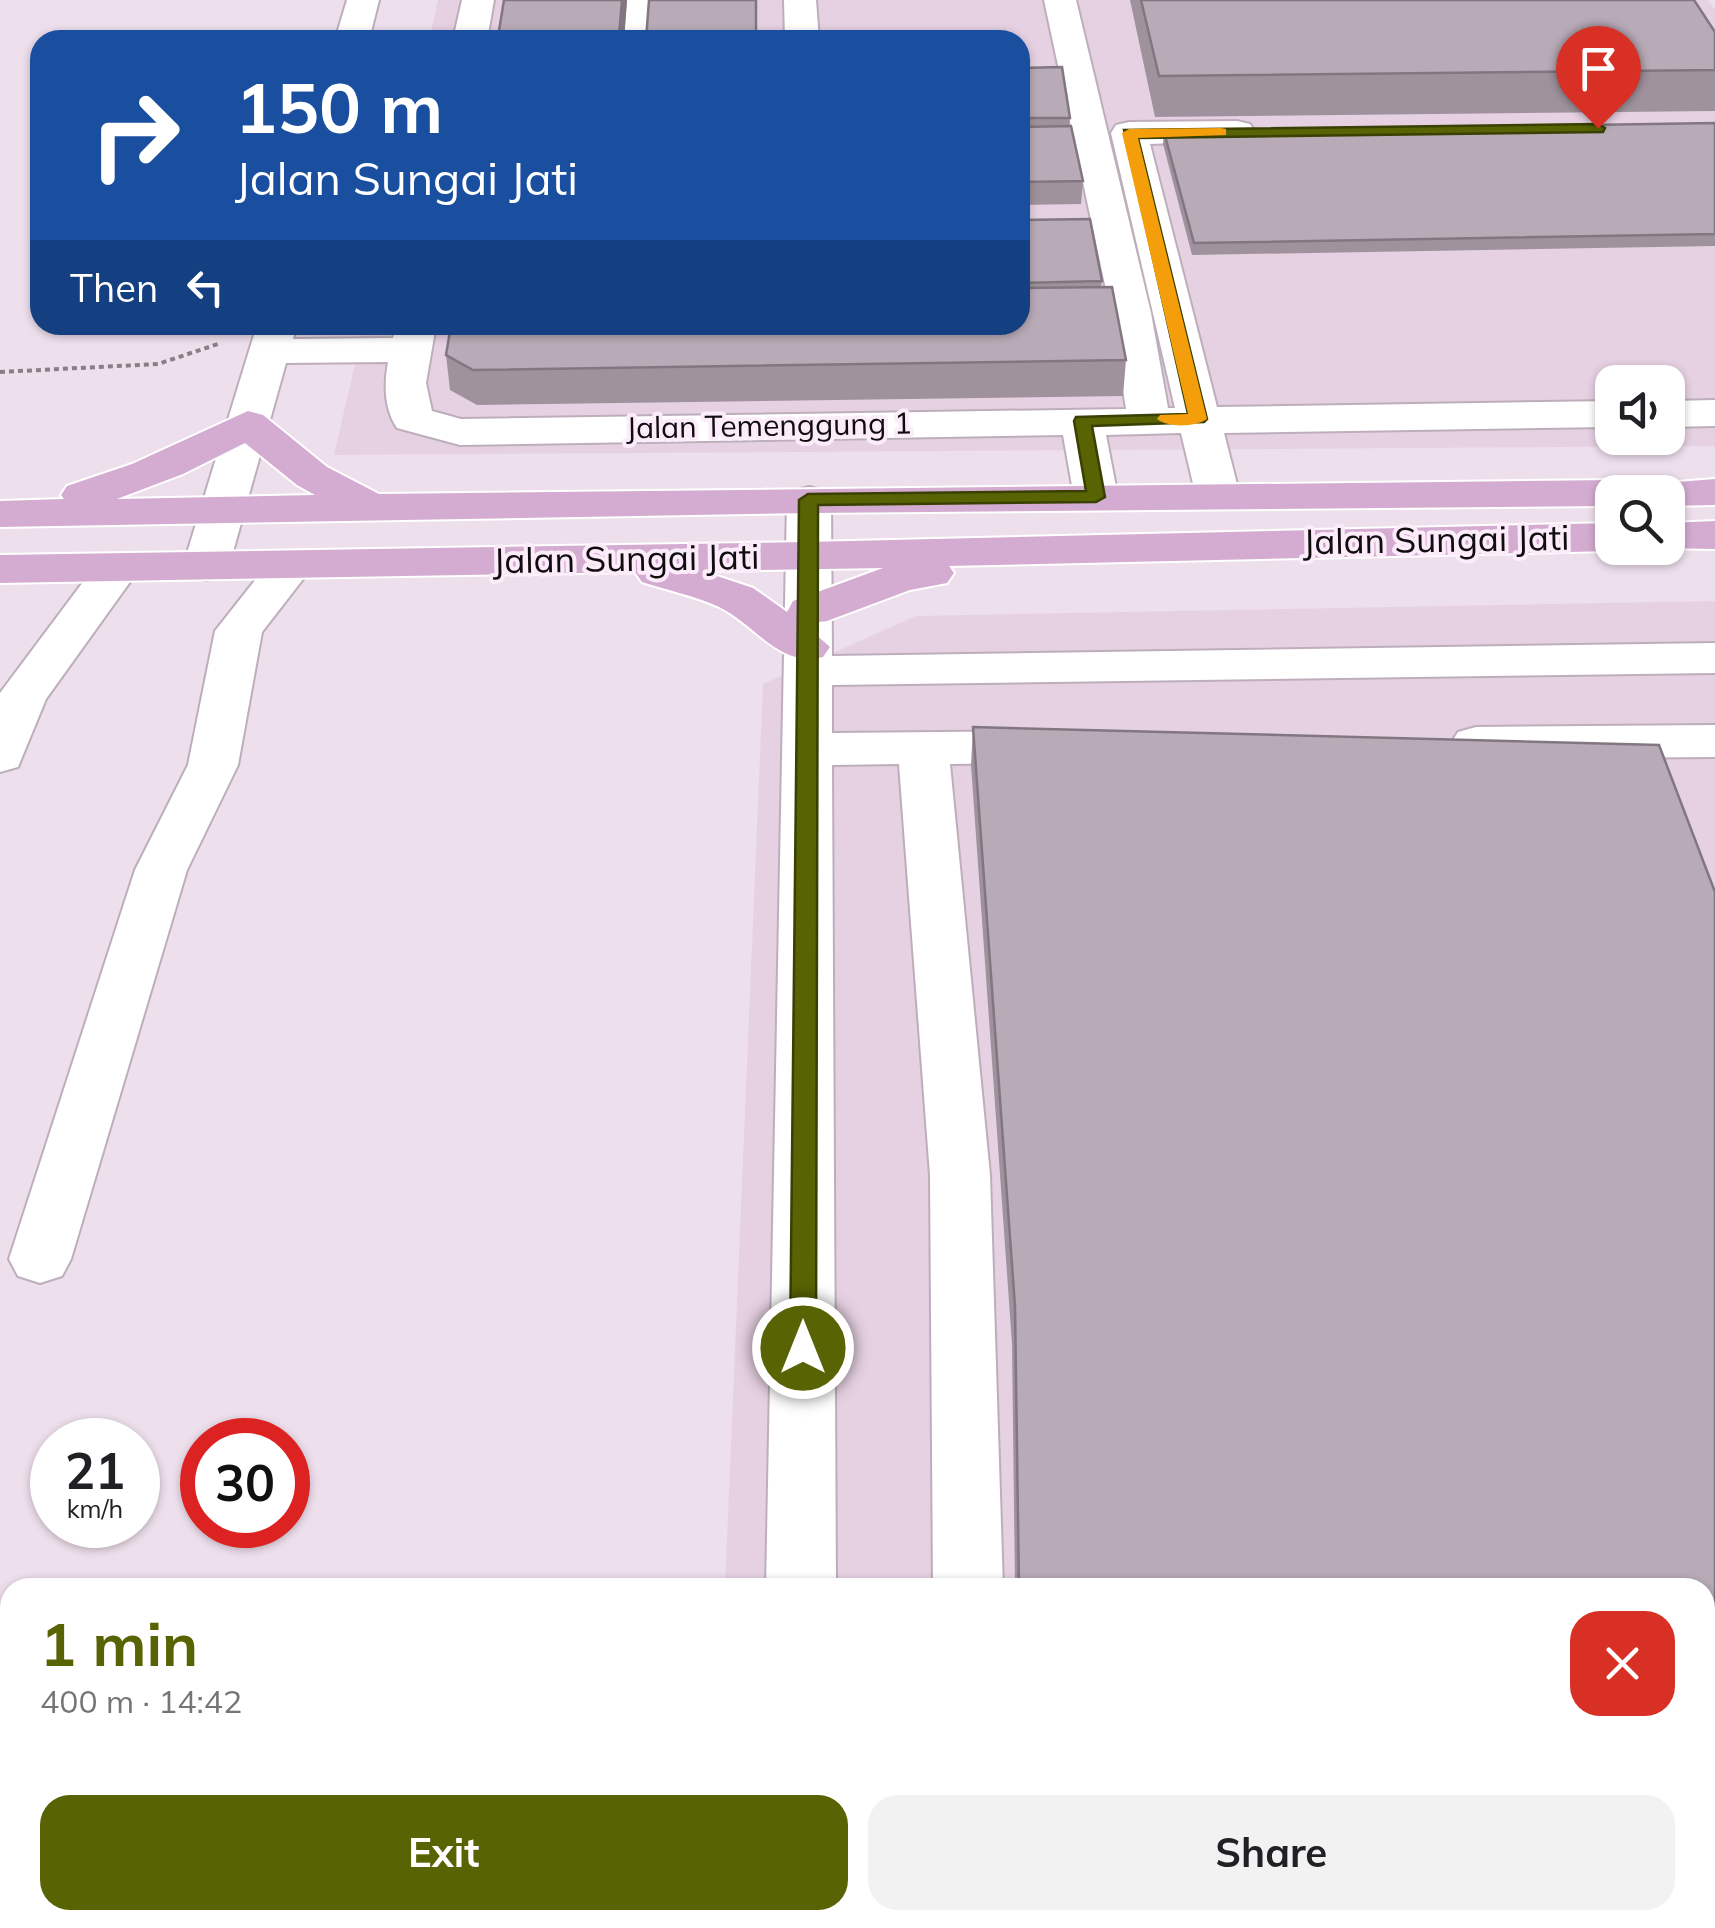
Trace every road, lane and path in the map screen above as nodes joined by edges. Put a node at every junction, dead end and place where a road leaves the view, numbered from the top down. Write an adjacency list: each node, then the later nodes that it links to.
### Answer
1 (363, 0): 6 (street)
2 (478, 0): 7 (street)
3 (640, 0): 8 (street)
4 (800, 0): 9 (street)
5 (1060, 0): 12 (street)
6 (355, 30)
7 (472, 30)
8 (638, 30)
9 (802, 30)
10 (1119, 95): 12 (street)
11 (1266, 132): 12 (street)
12 (1093, 141): 20 (street); 21 (street)
13 (273, 338): 15 (street, Jalan Temenggung 1); 23 (street)
14 (224, 342): 16 (path)
15 (395, 343): 22 (street, Jalan Temenggung 1)
16 (0, 372)
17 (1715, 413): 19 (street)
18 (1595, 414): 21 (street, Jalan Temenggung 1)
19 (1685, 414)
20 (1150, 419): 21 (street, Jalan Temenggung 1); 22 (street, Jalan Temenggung 1)
21 (1198, 419): 27 (street)
22 (1082, 421): 28 (street)
23 (248, 424): 30 (main road); 31 (street); 32 (main road)
24 (1715, 492): 26 (main road)
25 (1595, 493): 27 (main road, Jalan Sungai Jati)
26 (1685, 493)
27 (1218, 496): 28 (main road, Jalan Sungai Jati)
28 (1096, 497): 29 (main road, Jalan Sungai Jati)
29 (808, 500): 30 (main road, Jalan Sungai Jati); 37 (street)
30 (371, 507): 31 (main road, Jalan Sungai Jati)
31 (222, 510): 32 (main road, Jalan Sungai Jati); 40 (street)
32 (6, 514)
33 (1715, 534): 34 (main road)
34 (1685, 535)
35 (1595, 537): 36 (main road, Jalan Sungai Jati)
36 (1102, 548): 37 (main road, Jalan Sungai Jati); 43 (main road)
37 (808, 556): 38 (main road, Jalan Sungai Jati); 43 (street)
38 (620, 560): 39 (main road, Jalan Sungai Jati); 43 (main road)
39 (290, 565): 40 (main road, Jalan Sungai Jati); 52 (street)
40 (206, 566): 41 (main road, Jalan Sungai Jati)
41 (117, 568): 42 (main road, Jalan Sungai Jati); 45 (street)
42 (0, 570)
43 (808, 643): 44 (street); 50 (street)
44 (1715, 658)
45 (11, 698): 51 (street)
46 (1715, 741): 47 (street)
47 (1427, 744)
48 (1081, 747): 49 (street)
49 (923, 748): 50 (street); 54 (street)
50 (808, 749): 53 (street)
51 (0, 756)
52 (40, 1259)
53 (801, 1578)
54 (968, 1578)

